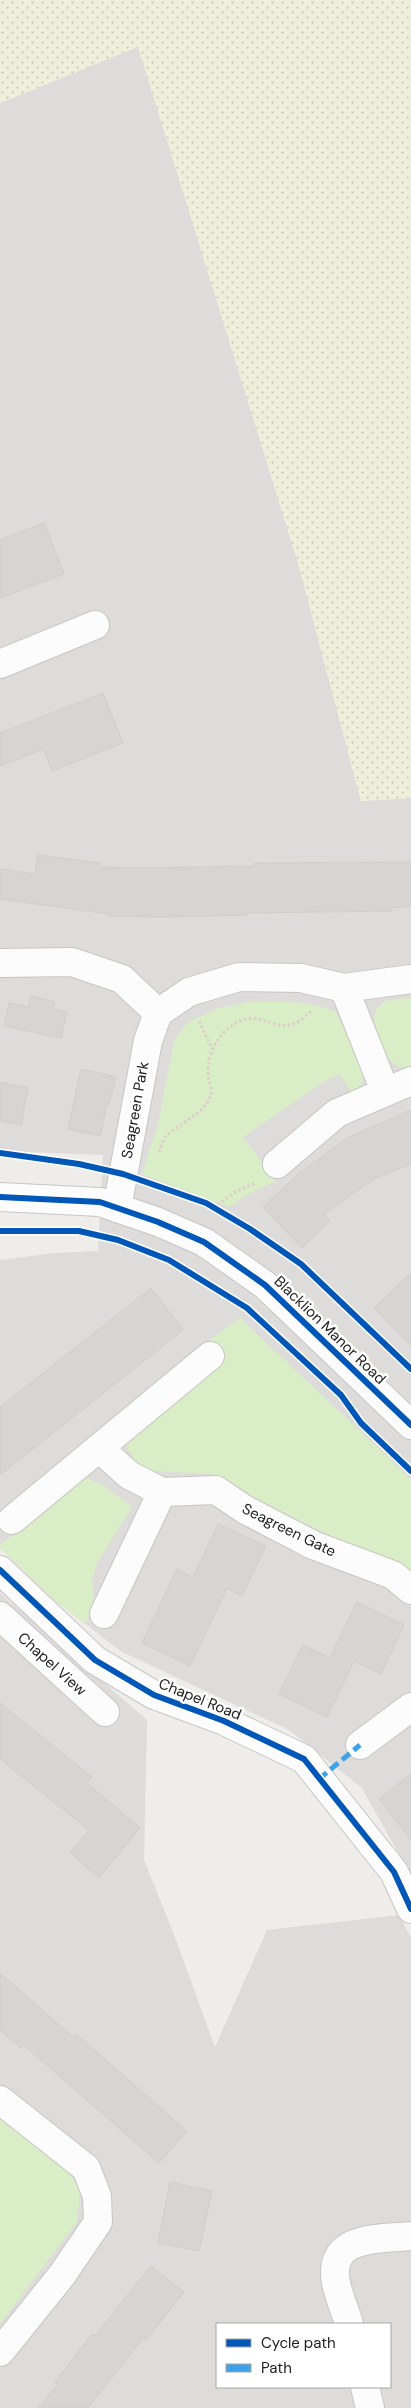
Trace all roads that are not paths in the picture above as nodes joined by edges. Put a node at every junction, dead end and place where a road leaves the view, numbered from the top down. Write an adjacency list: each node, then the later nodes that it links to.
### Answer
1 (94, 625): 2 (street)
2 (0, 664)
3 (0, 964): 6 (street)
4 (411, 979): 5 (street)
5 (338, 987): 6 (street); 8 (street)
6 (158, 1013): 11 (street, Seagreen Park)
7 (411, 1081): 8 (street)
8 (385, 1091): 9 (street)
9 (277, 1164)
10 (0, 1196): 11 (street, Blacklion Manor Road)
11 (117, 1208): 13 (street, Blacklion Manor Road)
12 (210, 1356): 14 (street)
13 (411, 1425)
14 (99, 1448): 15 (street, Seagreen Gate); 16 (street)
15 (162, 1492): 18 (street, Seagreen Gate); 19 (street)
16 (12, 1520)
17 (0, 1570): 24 (street, Chapel Road)
18 (411, 1590)
19 (104, 1614)
20 (0, 1616): 22 (street, Chapel View)
21 (411, 1707): 23 (street)
22 (105, 1712)
23 (360, 1745)
24 (411, 1909)
25 (0, 2100): 28 (street)
26 (411, 2236): 27 (street)
27 (349, 2323)
28 (0, 2352)
29 (365, 2388): 30 (street)
30 (370, 2408)

